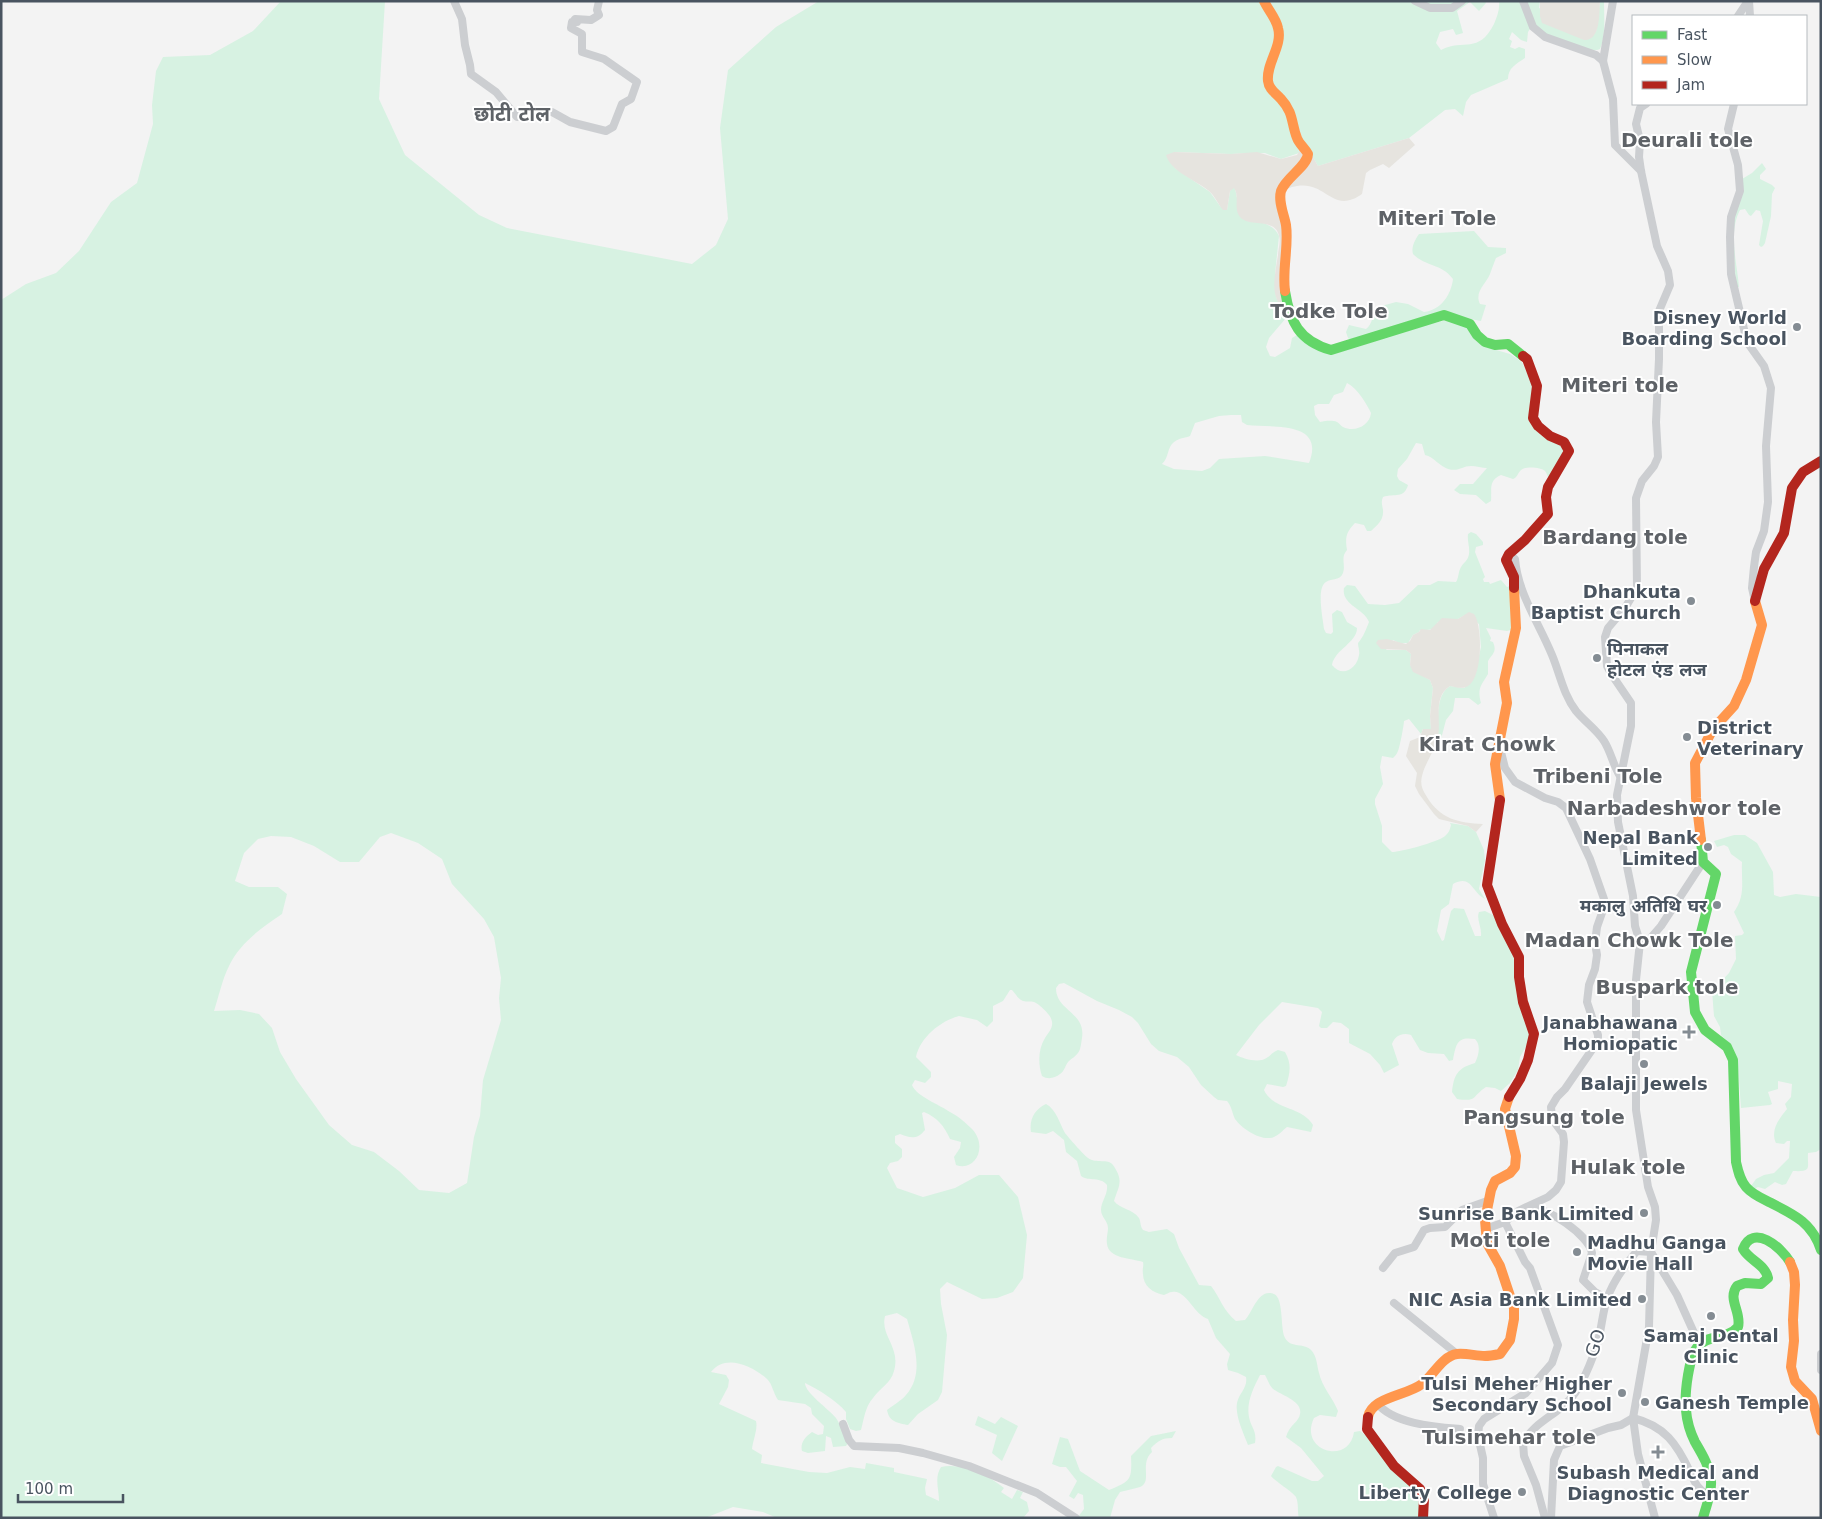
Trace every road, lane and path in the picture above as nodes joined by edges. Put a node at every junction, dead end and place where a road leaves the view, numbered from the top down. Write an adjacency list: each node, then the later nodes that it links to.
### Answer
1 (454, 1): 2 (street)
2 (599, 1)
3 (1264, 1): 16 (street)
4 (1415, 1): 5 (street)
5 (1462, 1)
6 (1523, 1): 11 (street)
7 (1612, 1): 11 (street)
8 (1748, 1): 9 (street); 10 (street)
9 (1739, 15)
10 (1750, 15)
11 (1603, 61): 14 (street)
12 (1644, 105): 14 (street)
13 (1734, 105): 17 (street)
14 (1641, 171): 19 (street)
15 (1821, 460): 17 (street)
16 (1509, 554): 18 (street); 19 (street)
17 (1755, 601): 20 (street)
18 (1498, 746): 22 (street); 23 (street)
19 (1620, 776): 21 (street)
20 (1703, 862): 21 (street); 26 (street)
21 (1640, 942): 27 (street)
22 (1490, 1200): 25 (street); 28 (street)
23 (1527, 1207): 24 (street); 29 (street)
24 (1505, 1222): 25 (street); 43 (street)
25 (1485, 1229): 32 (street)
26 (1821, 1250)
27 (1651, 1252): 29 (street, GO); 31 (street); 36 (street)
28 (1383, 1268)
29 (1607, 1299): 44 (street, GO)
30 (1394, 1303): 32 (street)
31 (1699, 1344): 39 (street); 40 (street)
32 (1457, 1354): 35 (street)
33 (1821, 1354): 34 (street)
34 (1821, 1370)
35 (1377, 1403): 38 (street); 42 (street)
36 (1634, 1418): 40 (street); 45 (street); 46 (street)
37 (842, 1424): 41 (street)
38 (1460, 1429)
39 (1821, 1431)
40 (1708, 1496): 47 (street)
41 (1076, 1518)
42 (1423, 1518)
43 (1494, 1518)
44 (1545, 1518)
45 (1551, 1518)
46 (1655, 1518)
47 (1703, 1518)

